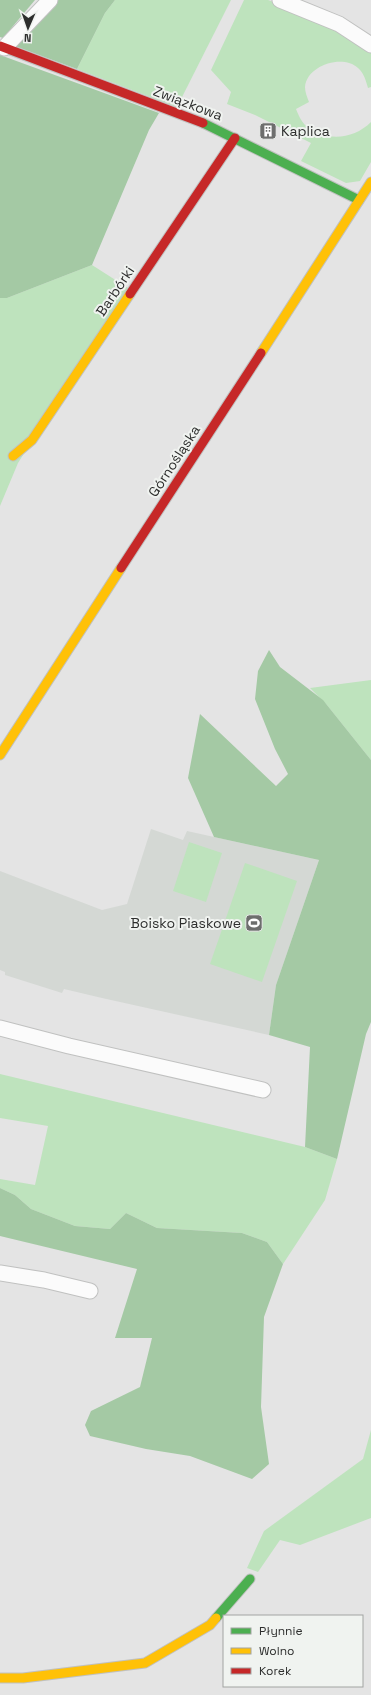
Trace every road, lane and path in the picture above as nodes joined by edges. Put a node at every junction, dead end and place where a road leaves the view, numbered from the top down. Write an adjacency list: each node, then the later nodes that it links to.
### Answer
1 (50, 0): 4 (street)
2 (280, 0): 3 (street)
3 (371, 45)
4 (2, 47): 5 (street, Związkowa)
5 (235, 138): 7 (street, Związkowa); 8 (street, Barbórki)
6 (371, 182): 7 (street, Górnośląska)
7 (364, 198): 9 (street, Górnośląska)
8 (13, 456)
9 (0, 755)
10 (0, 1028): 11 (street)
11 (263, 1090)
12 (0, 1273): 13 (street)
13 (90, 1291)
14 (250, 1579): 15 (street)
15 (0, 1678)

